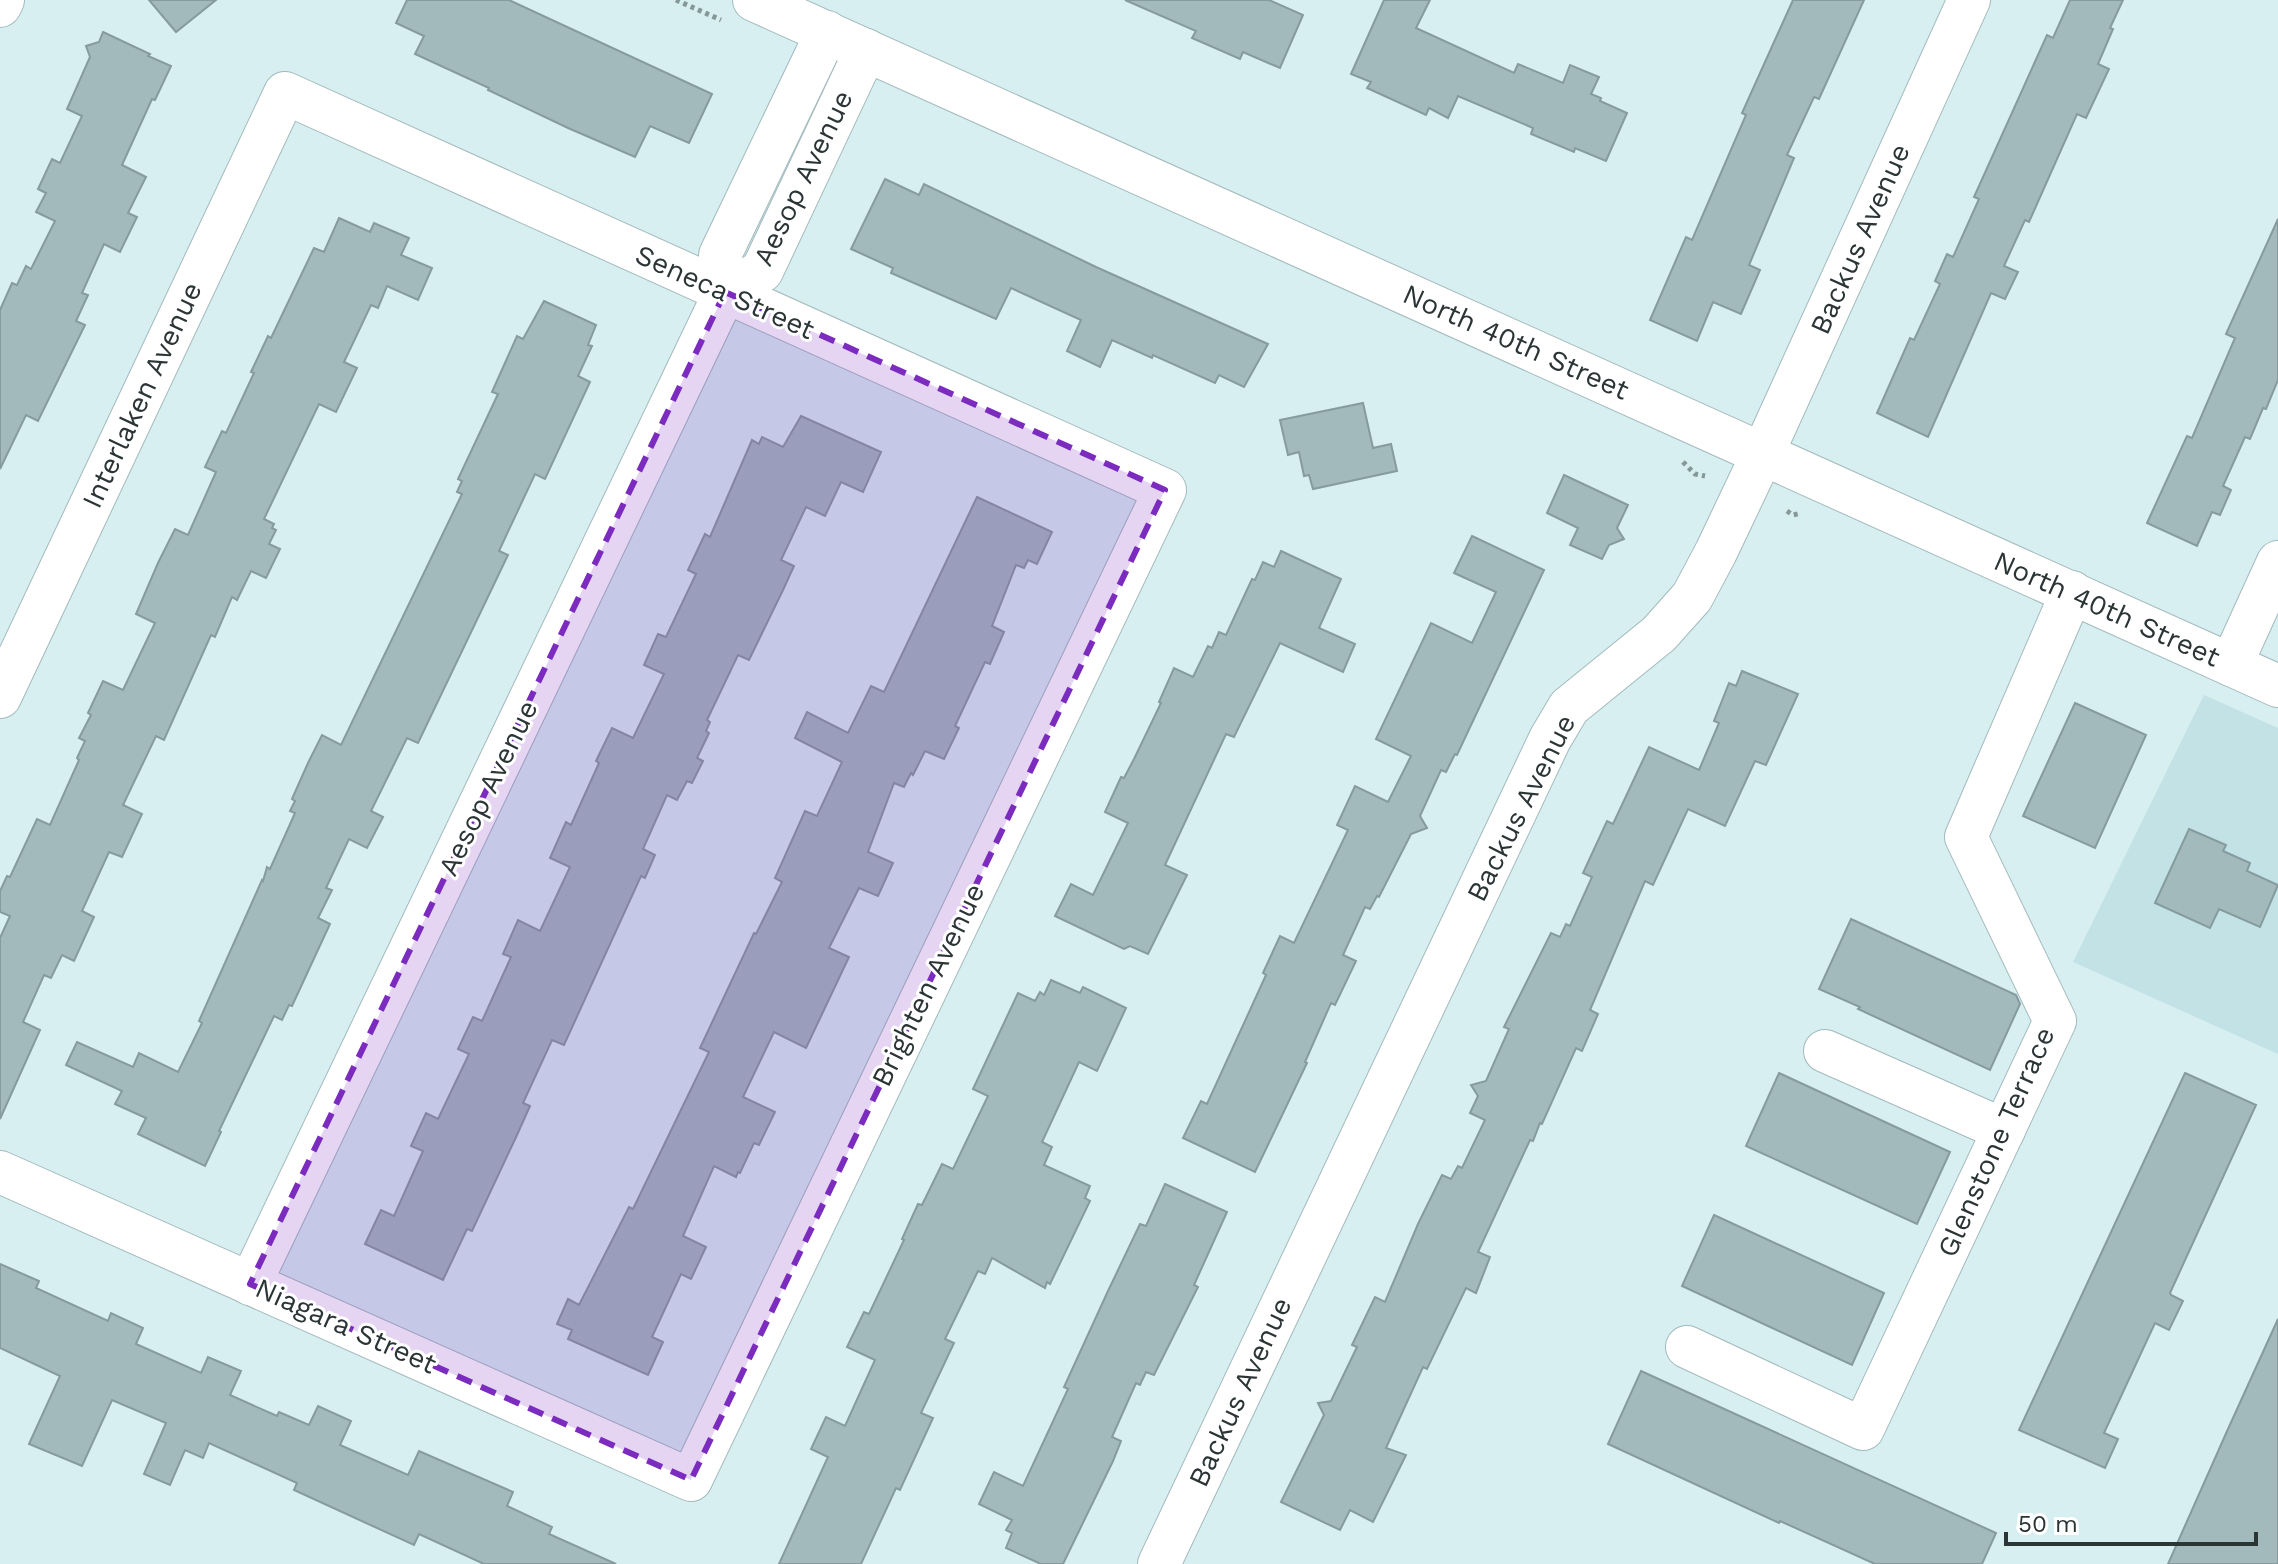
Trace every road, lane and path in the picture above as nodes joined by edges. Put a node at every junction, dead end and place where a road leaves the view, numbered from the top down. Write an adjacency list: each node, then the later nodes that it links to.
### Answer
1 (3, 0): 4 (street)
2 (754, 0): 5 (street, North 40th Street)
3 (1969, 0): 9 (street, Backus Avenue)
4 (0, 6)
5 (827, 32): 6 (street, North 40th Street); 8 (street, Aesop Avenue)
6 (866, 50): 8 (street, Aesop Avenue); 9 (street, North 40th Street)
7 (285, 93): 8 (street, Seneca Street); 15 (street, Interlaken Avenue)
8 (725, 292): 10 (street, Seneca Street); 19 (street, Aesop Avenue)
9 (1763, 453): 12 (street, North 40th Street); 22 (street, Backus Avenue)
10 (1165, 490): 21 (street, Brighten Avenue)
11 (2278, 562): 13 (street)
12 (2072, 592): 13 (street, North 40th Street); 17 (street, Glenstone Terrace)
13 (2231, 665): 14 (street, North 40th Street)
14 (2278, 686)
15 (0, 697)
16 (1825, 1051): 17 (street)
17 (2004, 1130): 20 (street, Glenstone Terrace)
18 (0, 1172): 19 (street, Niagara Street)
19 (250, 1284): 21 (street, Niagara Street)
20 (1687, 1347)
21 (691, 1480)
22 (1173, 1559)

